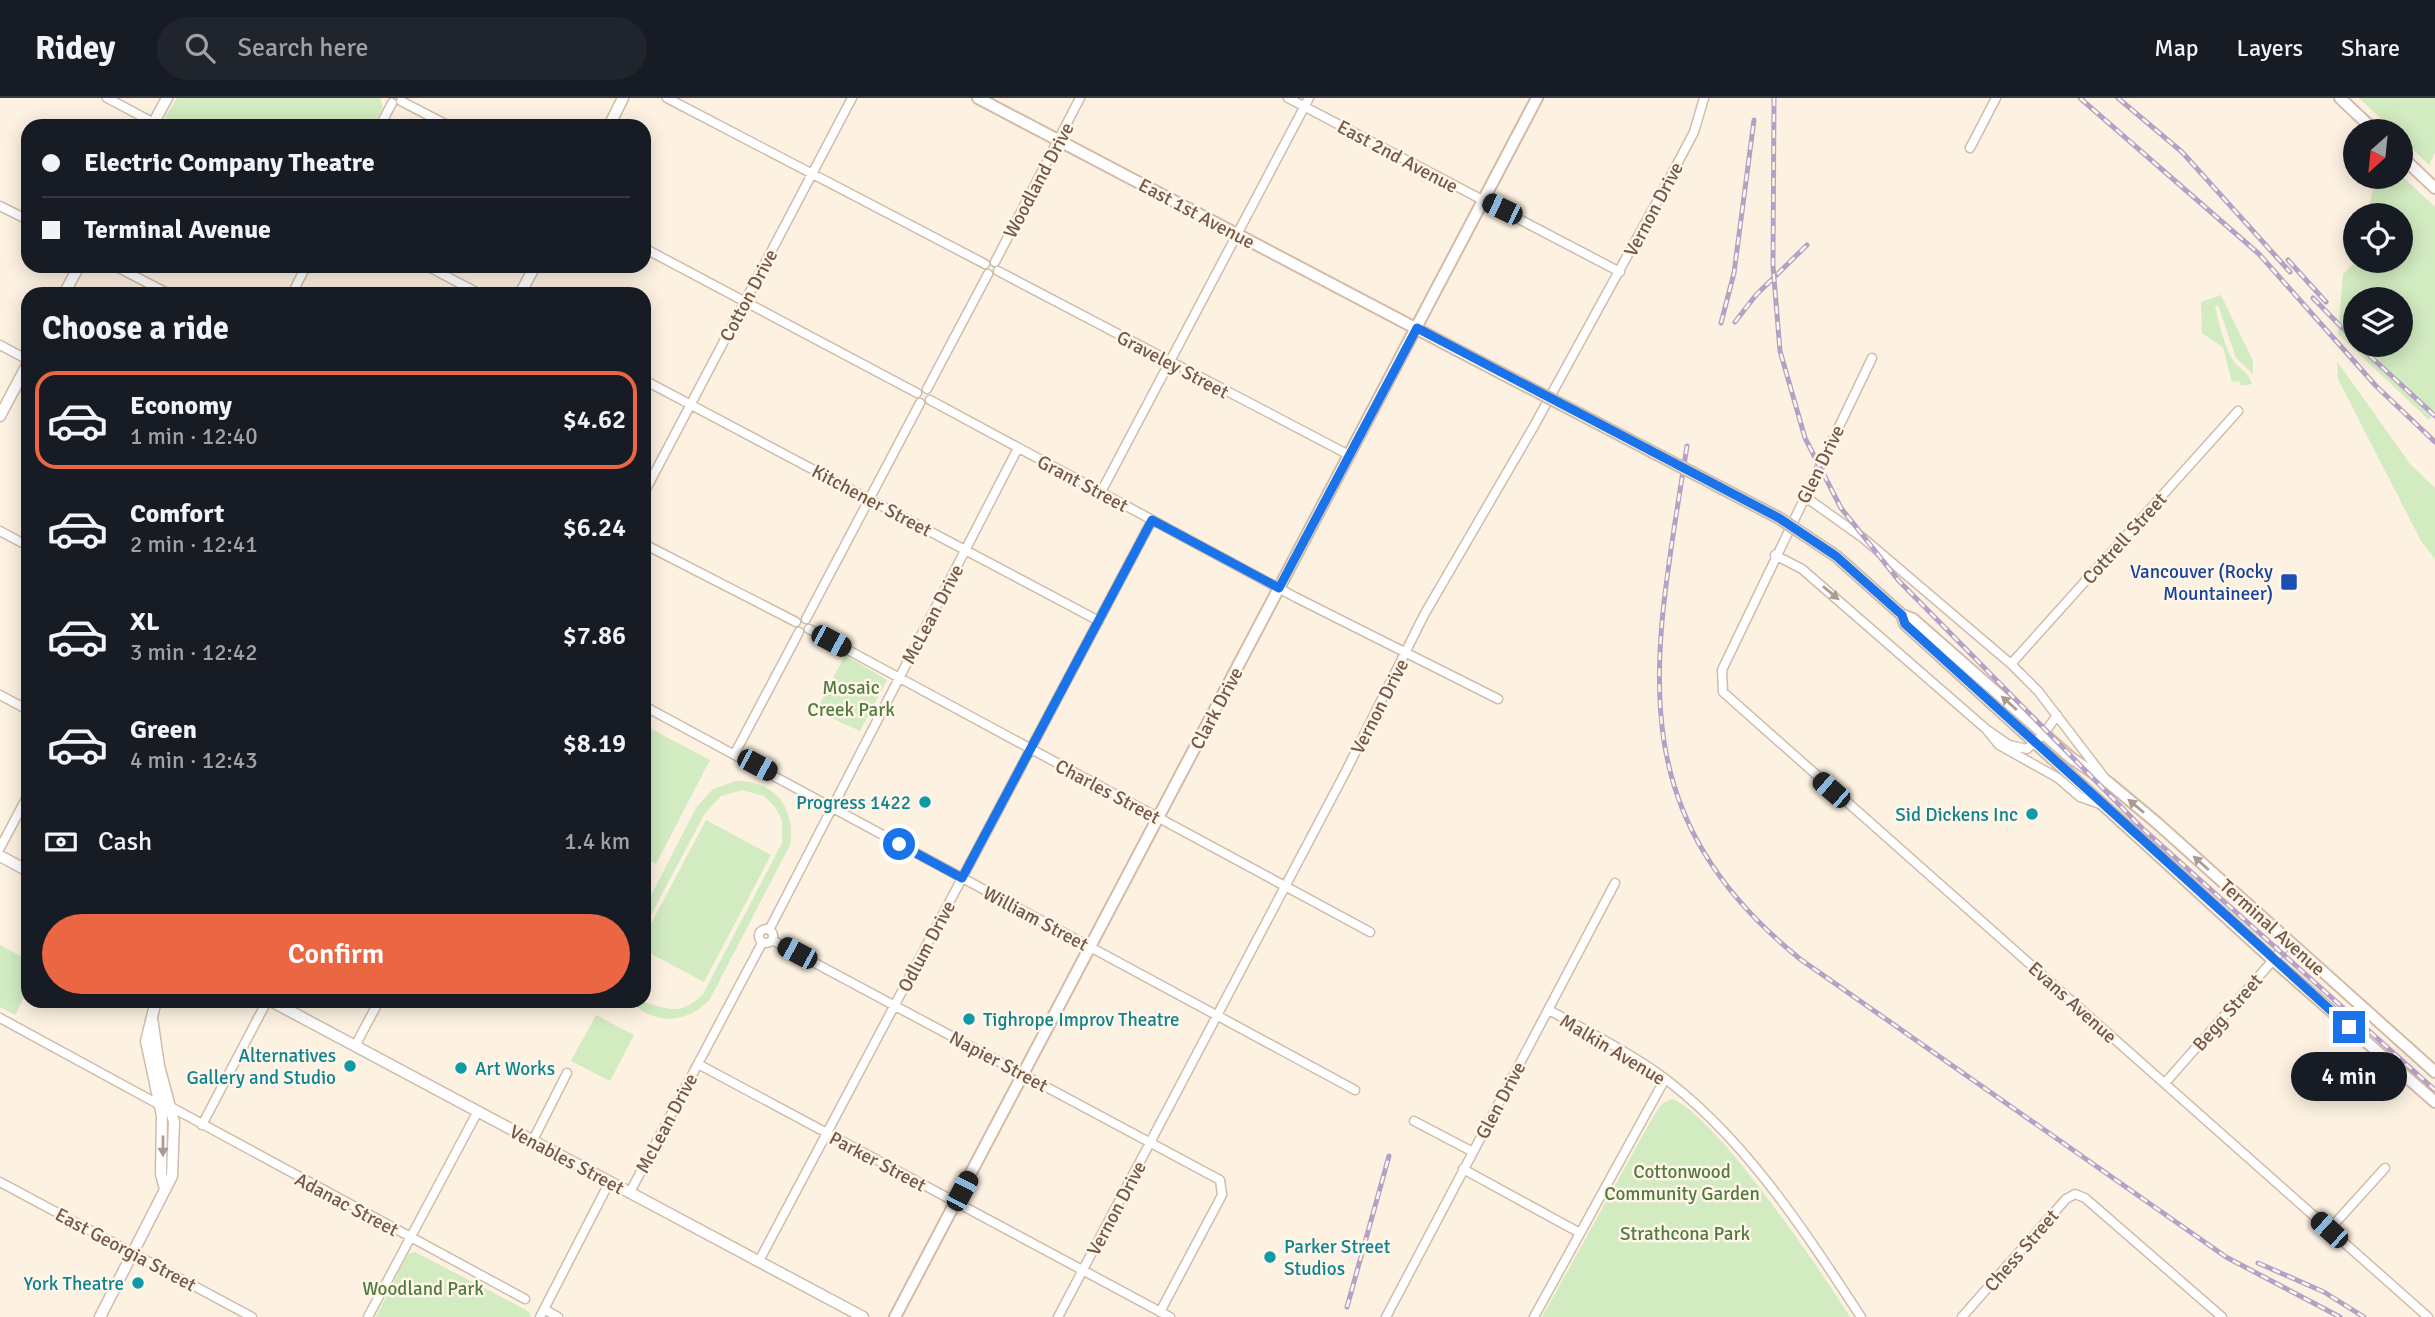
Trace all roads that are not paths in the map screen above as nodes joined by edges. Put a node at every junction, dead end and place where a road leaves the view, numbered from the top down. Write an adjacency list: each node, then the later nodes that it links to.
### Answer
1 (107, 98): 16 (street)
2 (167, 98): 17 (street)
3 (623, 98): 20 (street)
4 (667, 98): 25 (street)
5 (852, 98): 25 (street, Cotton Drive)
6 (978, 98): 22 (main road, East 1st Avenue)
7 (1080, 98): 22 (street, Woodland Drive)
8 (1288, 98): 15 (street, East 2nd Avenue)
9 (1309, 98): 15 (street)
10 (1537, 98): 27 (main road, Clark Drive)
11 (1704, 98): 35 (street, Vernon Drive)
12 (1996, 98): 23 (street)
13 (2340, 98): 21 (main road)
14 (396, 100): 18 (street); 19 (street)
15 (1304, 107): 27 (street, East 2nd Avenue); 30 (street)
16 (145, 119)
17 (158, 119)
18 (384, 119)
19 (435, 119)
20 (612, 119)
21 (2362, 119)
22 (1058, 140): 30 (main road, East 1st Avenue); 32 (street, Woodland Drive)
23 (1970, 148)
24 (2413, 167): 26 (main road)
25 (812, 174): 33 (street); 41 (street, Cotton Drive)
26 (2435, 188)
27 (1484, 200): 35 (street, East 2nd Avenue); 42 (main road, Clark Drive)
28 (0, 206): 29 (street)
29 (21, 216)
30 (1237, 234): 42 (main road, East 1st Avenue); 46 (street)
31 (651, 252): 41 (street)
32 (995, 262): 33 (street); 34 (street)
33 (985, 264): 38 (street)
34 (998, 271): 38 (street); 46 (street, Graveley Street)
35 (1620, 272): 75 (street, Vernon Drive)
36 (128, 273): 39 (street)
37 (440, 273): 40 (street)
38 (988, 274): 49 (street)
39 (156, 287)
40 (467, 287)
41 (745, 302): 50 (street); 52 (street, Cotton Drive)
42 (1417, 328): 57 (main road, Clark Drive); 69 (main road, East 1st Avenue, bridge)
43 (0, 345): 44 (street)
44 (21, 357)
45 (1872, 358): 60 (street, Glen Drive)
46 (1169, 362): 57 (street, Graveley Street); 59 (street)
47 (651, 383): 52 (street, Kitchener Street)
48 (21, 385): 55 (street)
49 (927, 390): 50 (street); 51 (street)
50 (917, 393): 53 (street)
51 (930, 400): 53 (street); 56 (street, Grant Street)
52 (691, 403): 58 (street, Cotton Drive); 61 (street, Kitchener Street)
53 (920, 403): 61 (street)
54 (2238, 411): 76 (street, Cottrell Street)
55 (0, 416)
56 (1018, 448): 59 (street, Grant Street); 66 (street, McLean Drive)
57 (1349, 455): 68 (main road, Clark Drive)
58 (651, 480)
59 (1101, 492): 62 (street, Grant Street)
60 (1804, 496): 67 (street, Glen Drive); 76 (street, Terminal Avenue)
61 (869, 498): 66 (street, Kitchener Street); 70 (street)
62 (1152, 520): 68 (street, Grant Street); 71 (street, Odlum Drive)
63 (0, 531): 64 (street)
64 (21, 542)
65 (651, 548): 72 (street)
66 (965, 550): 71 (street, Kitchener Street); 77 (street, McLean Drive)
67 (1776, 555): 78 (street, Glen Drive); 84 (street, Terminal Avenue, one-way to 84)
68 (1279, 588): 75 (street, Grant Street); 93 (main road, Clark Drive)
69 (1902, 615): 85 (main road, Terminal Avenue, one-way to 69); 86 (main road, Terminal Avenue)
70 (806, 619): 72 (street); 73 (street)
71 (1099, 621): 87 (street, Odlum Drive)
72 (796, 622): 74 (street)
73 (809, 629): 74 (street); 77 (street, Charles Street)
74 (799, 632): 88 (street)
75 (1406, 653): 80 (street, Grant Street); 99 (street, Vernon Drive)
76 (2011, 664): 83 (street, Terminal Avenue)
77 (899, 678): 87 (street, Charles Street); 91 (street, McLean Drive)
78 (1721, 685): 123 (street, Evans Avenue)
79 (0, 695): 81 (street)
80 (1498, 699)
81 (21, 706)
82 (651, 710): 88 (street, William Street)
83 (2057, 715): 85 (street); 89 (street, Terminal Avenue)
84 (1986, 729): 86 (street); 90 (street, Terminal Avenue)
85 (2044, 734): 86 (street); 89 (main road, Terminal Avenue)
86 (2034, 743): 90 (main road, Terminal Avenue)
87 (1031, 750): 93 (street, Charles Street); 97 (street, Odlum Drive)
88 (735, 753): 91 (street, William Street)
89 (2109, 783): 103 (main road, Terminal Avenue, one-way to 89)
90 (2100, 804): 106 (main road, Terminal Avenue)
91 (832, 806): 97 (street, William Street); 100 (street, McLean Drive)
92 (21, 808): 94 (street)
93 (1158, 818): 99 (street, Charles Street); 105 (main road, Clark Drive)
94 (0, 848)
95 (0, 856): 96 (street)
96 (21, 867)
97 (962, 878): 105 (street, William Street); 107 (street, Odlum Drive)
98 (1615, 883): 112 (street, Glen Drive)
99 (1285, 887): 101 (street, Charles Street); 113 (street, Vernon Drive)
100 (769, 930): 102 (street); 104 (street, McLean Drive)
101 (1370, 932)
102 (772, 940): 104 (street); 107 (street, Napier Street)
103 (2289, 942): 106 (street, Begg Street); 119 (main road, Terminal Avenue)
104 (762, 943): 118 (street, McLean Drive)
105 (1091, 947): 113 (street, William Street); 121 (main road, Clark Drive)
106 (2273, 960): 123 (street, Begg Street); 125 (main road, Terminal Avenue)
107 (895, 1005): 121 (street, Napier Street); 131 (street, Odlum Drive)
108 (154, 1008): 114 (street)
109 (265, 1008): 130 (street)
110 (282, 1008): 117 (street, Venables Street)
111 (375, 1008): 117 (street)
112 (1549, 1010): 122 (street, Malkin Avenue); 134 (street, Glen Drive)
113 (1218, 1015): 124 (street, William Street); 133 (street, Vernon Drive)
114 (152, 1018): 126 (street); 127 (street)
115 (3, 1020): 116 (street); 126 (street)
116 (1, 1031)
117 (355, 1046): 128 (street, Venables Street)
118 (698, 1064): 131 (street, Parker Street); 140 (street, McLean Drive)
119 (2435, 1072)
120 (567, 1073): 132 (street)
121 (1024, 1074): 133 (street, Napier Street); 141 (main road, Clark Drive)
122 (1665, 1079): 143 (street); 161 (street, Malkin Avenue)
123 (2165, 1083): 142 (street, Evans Avenue)
124 (1355, 1090)
125 (2435, 1102)
126 (158, 1104): 139 (street, one-way to 139)
127 (171, 1107): 130 (street, Adanac Street); 139 (street)
128 (478, 1111): 132 (street, Venables Street); 144 (street)
129 (1414, 1121): 134 (street)
130 (202, 1125): 144 (street, Adanac Street)
131 (828, 1133): 141 (street, Parker Street); 146 (street, Odlum Drive)
132 (533, 1140): 137 (street, Venables Street)
133 (1150, 1142): 147 (street, Vernon Drive); 149 (street, Napier Street)
134 (1473, 1152): 136 (street, Glen Drive)
135 (2385, 1168): 142 (street)
136 (1464, 1169): 143 (street); 159 (street, Glen Drive)
137 (610, 1181): 140 (street, Venables Street); 150 (street, McLean Drive)
138 (0, 1182): 145 (street, East Georgia Street)
139 (164, 1189): 145 (street)
140 (630, 1192): 146 (street, Venables Street)
141 (956, 1202): 147 (street, Parker Street); 156 (main road, Clark Drive)
142 (2329, 1230): 164 (street, Evans Avenue)
143 (1580, 1233): 160 (street)
144 (410, 1238): 148 (street, Adanac Street); 153 (street)
145 (134, 1253): 151 (street); 152 (street, East Georgia Street)
146 (759, 1261): 155 (street, Venables Street)
147 (1083, 1271): 149 (street, Parker Street); 157 (street, Vernon Drive)
148 (525, 1299)
149 (1160, 1312): 158 (street, Parker Street)
150 (542, 1313): 154 (street)
151 (100, 1317)
152 (252, 1317)
153 (368, 1317)
154 (558, 1317)
155 (863, 1317)
156 (895, 1317)
157 (1058, 1317)
158 (1170, 1317)
159 (1386, 1317)
160 (1534, 1317)
161 (1861, 1317)
162 (1962, 1317): 163 (street, Chess Street)
163 (2222, 1317)
164 (2428, 1317)

